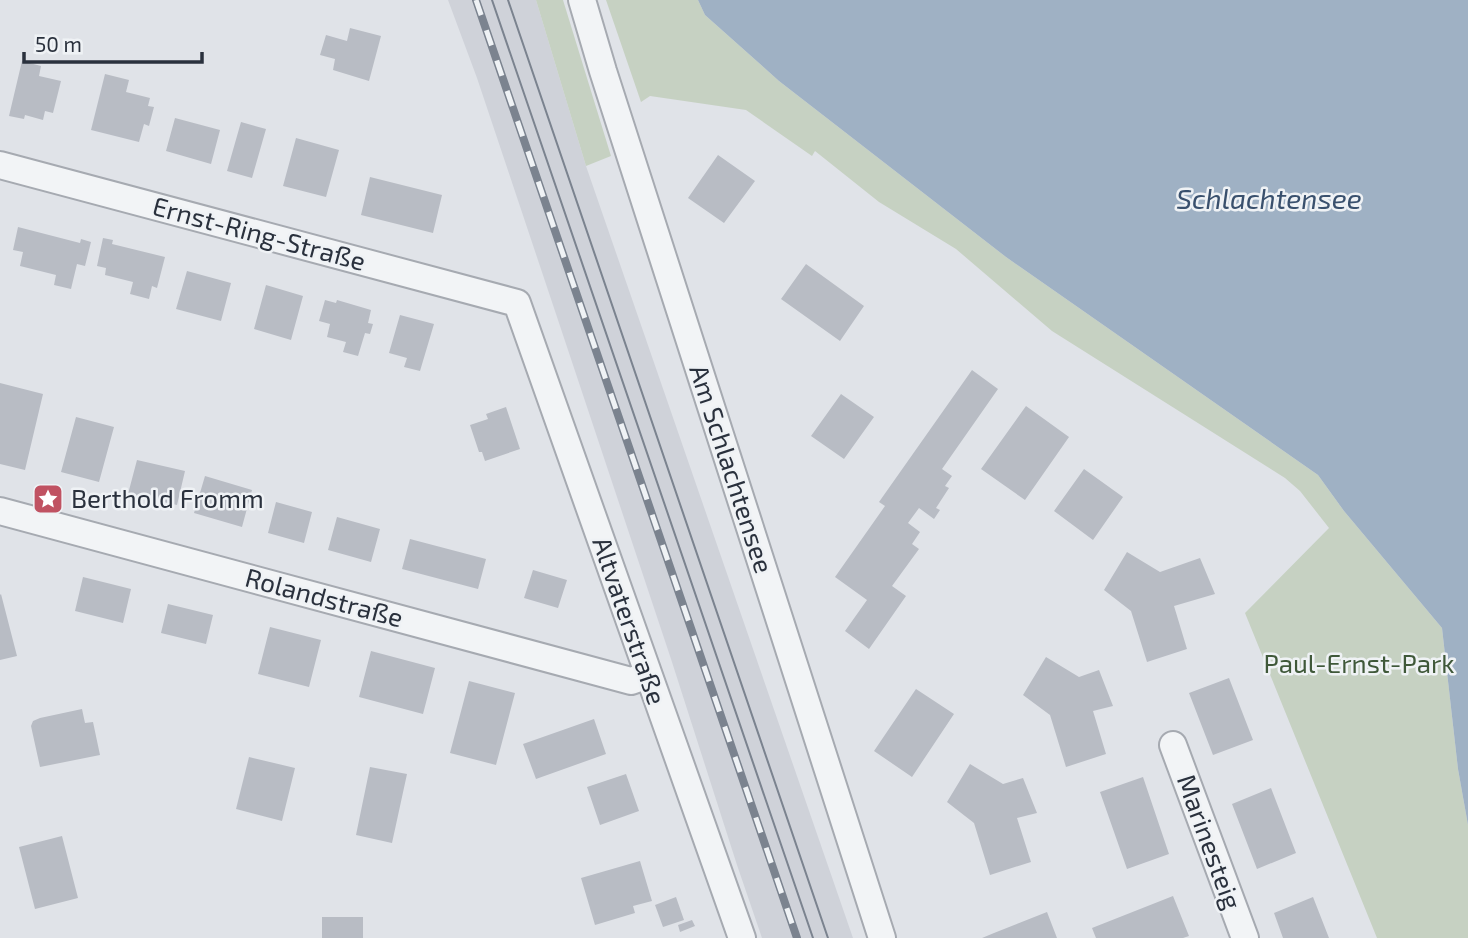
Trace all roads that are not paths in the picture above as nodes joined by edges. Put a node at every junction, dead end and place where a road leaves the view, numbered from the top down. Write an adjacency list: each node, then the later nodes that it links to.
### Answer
1 (582, 0): 8 (street, Am Schlachtensee)
2 (0, 165): 3 (street, Ernst-Ring-Straße)
3 (517, 303): 5 (street, Altvaterstraße)
4 (0, 511): 5 (street, Rolandstraße)
5 (648, 675): 7 (street, Altvaterstraße)
6 (1173, 745): 9 (street, Marinesteig)
7 (742, 938)
8 (882, 938)
9 (1245, 938)

